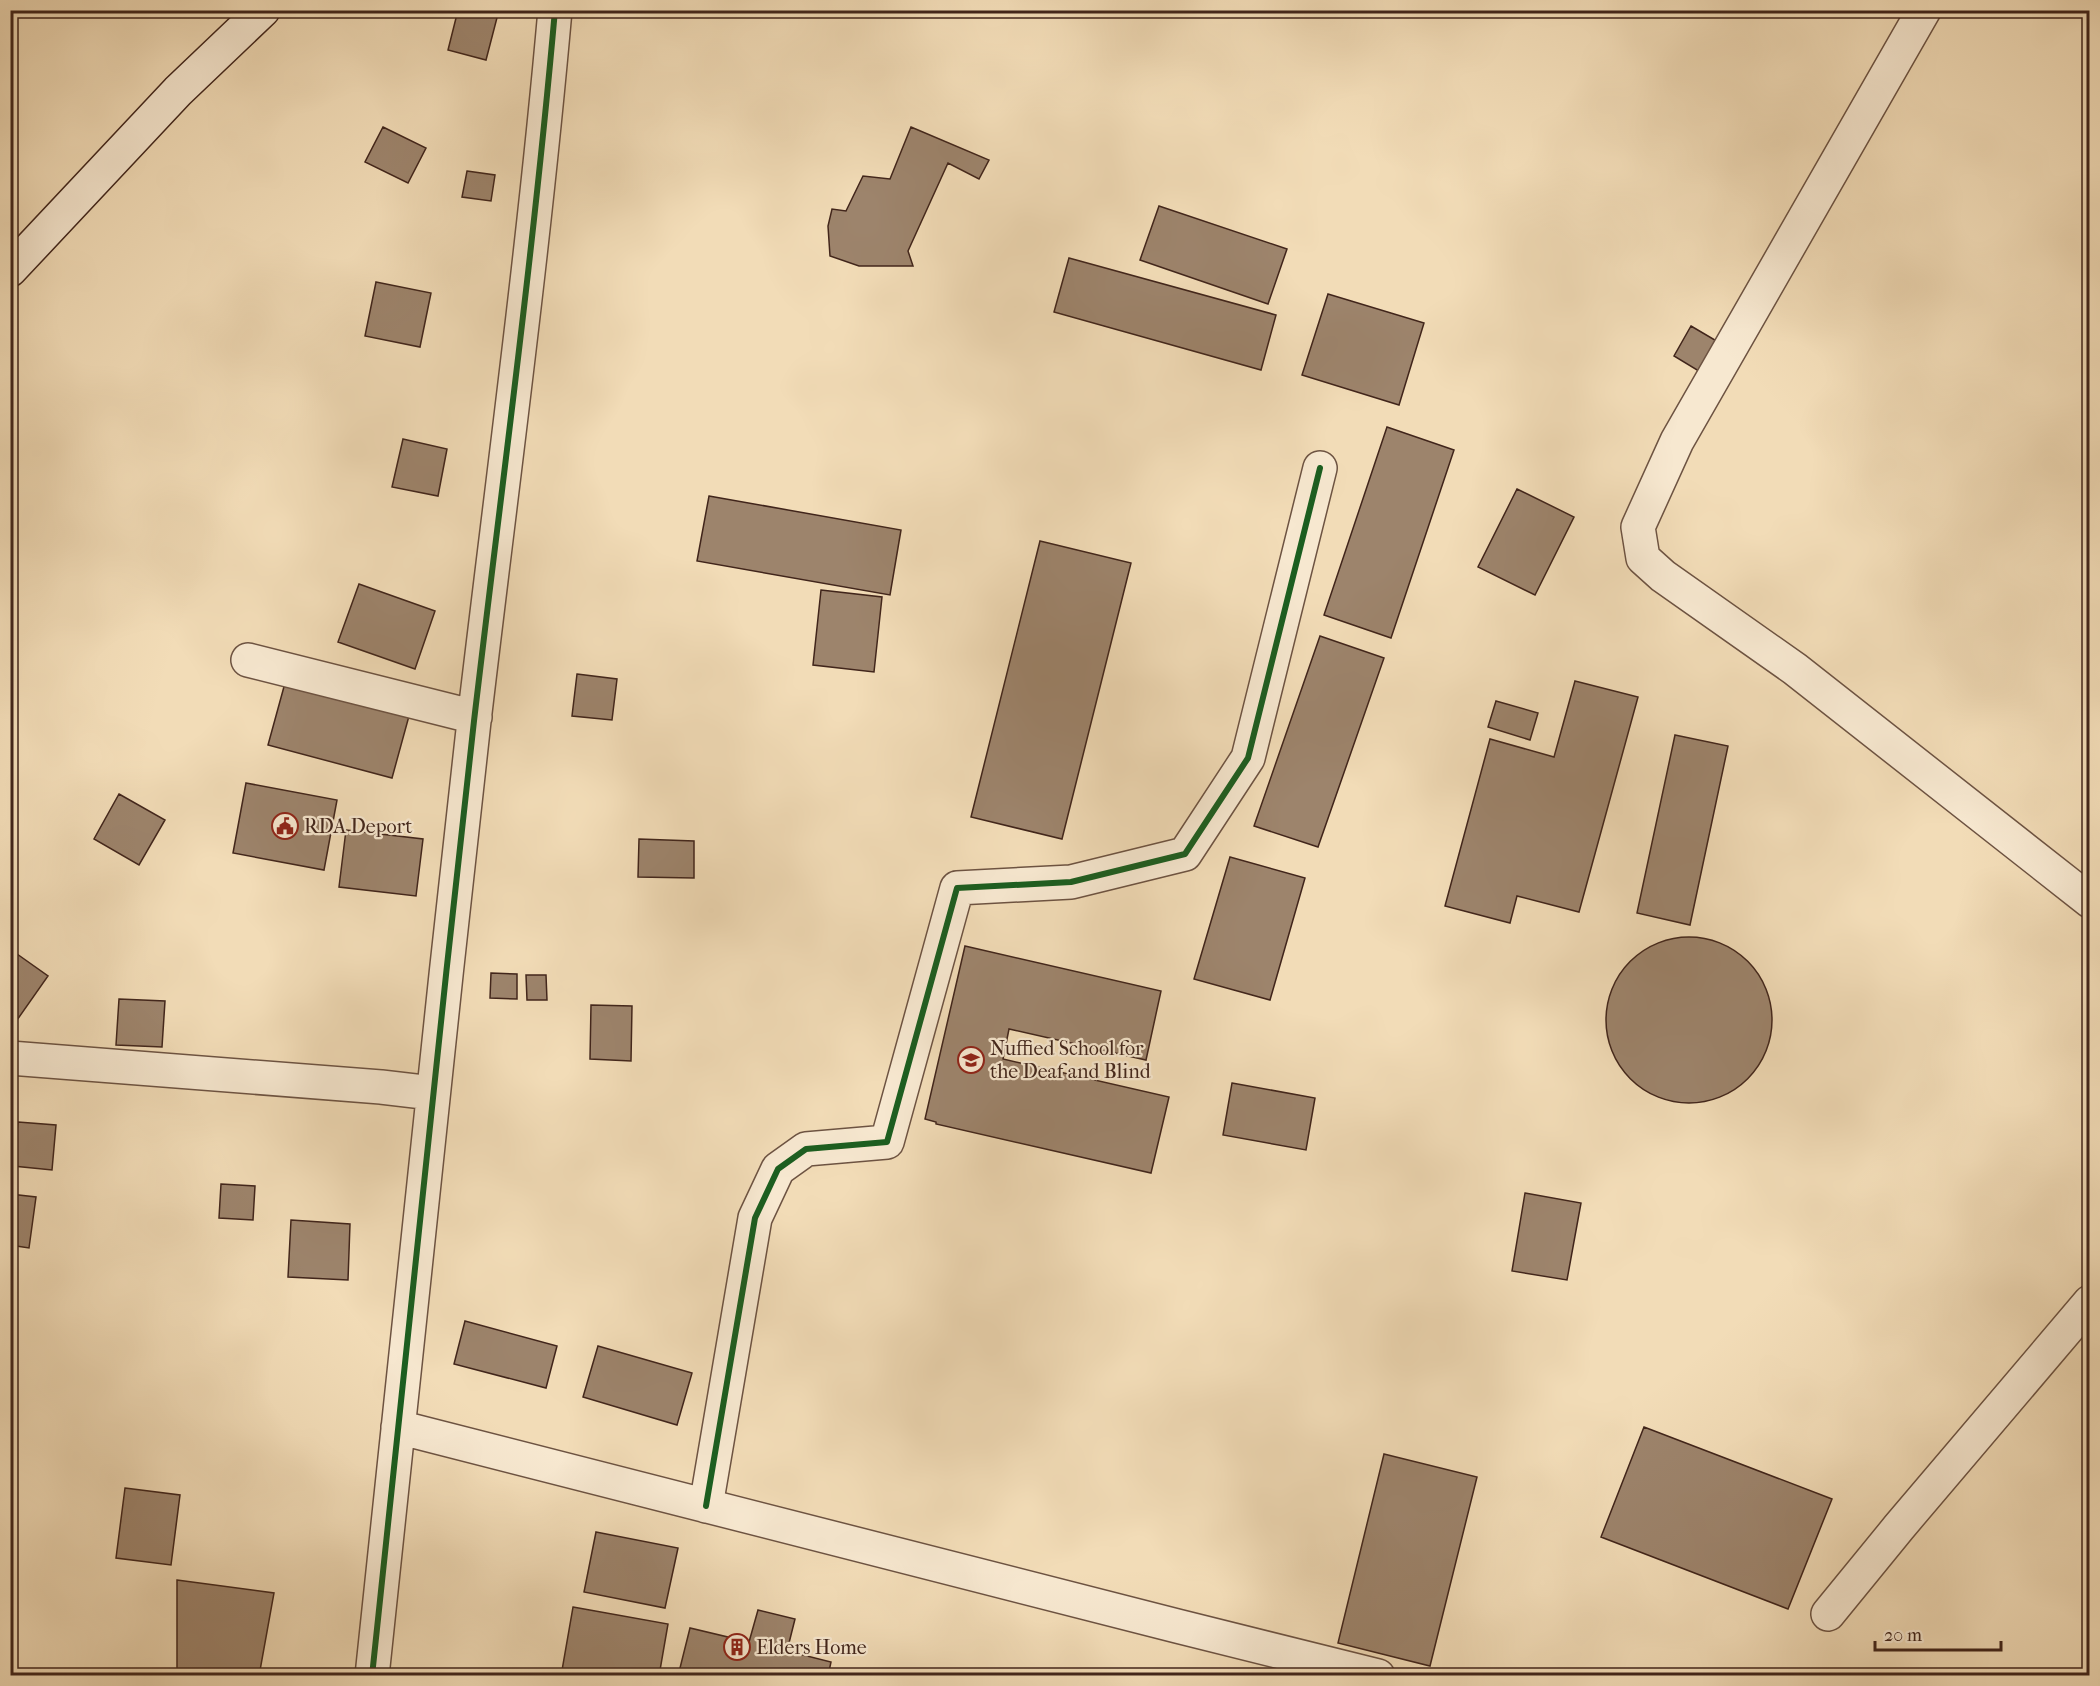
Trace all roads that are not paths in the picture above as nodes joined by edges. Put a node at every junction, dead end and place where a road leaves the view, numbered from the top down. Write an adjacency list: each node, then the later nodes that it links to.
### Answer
1 (263, 10): 4 (street)
2 (555, 10): 7 (street)
3 (1924, 10): 8 (street)
4 (10, 270)
5 (1320, 468): 13 (street)
6 (248, 660): 7 (street)
7 (475, 717): 10 (street)
8 (2090, 901)
9 (10, 1058): 10 (street)
10 (432, 1093): 12 (street)
11 (2090, 1302): 14 (street)
12 (398, 1427): 13 (street); 15 (street)
13 (706, 1506): 16 (street)
14 (1828, 1614)
15 (372, 1676)
16 (1378, 1676)

